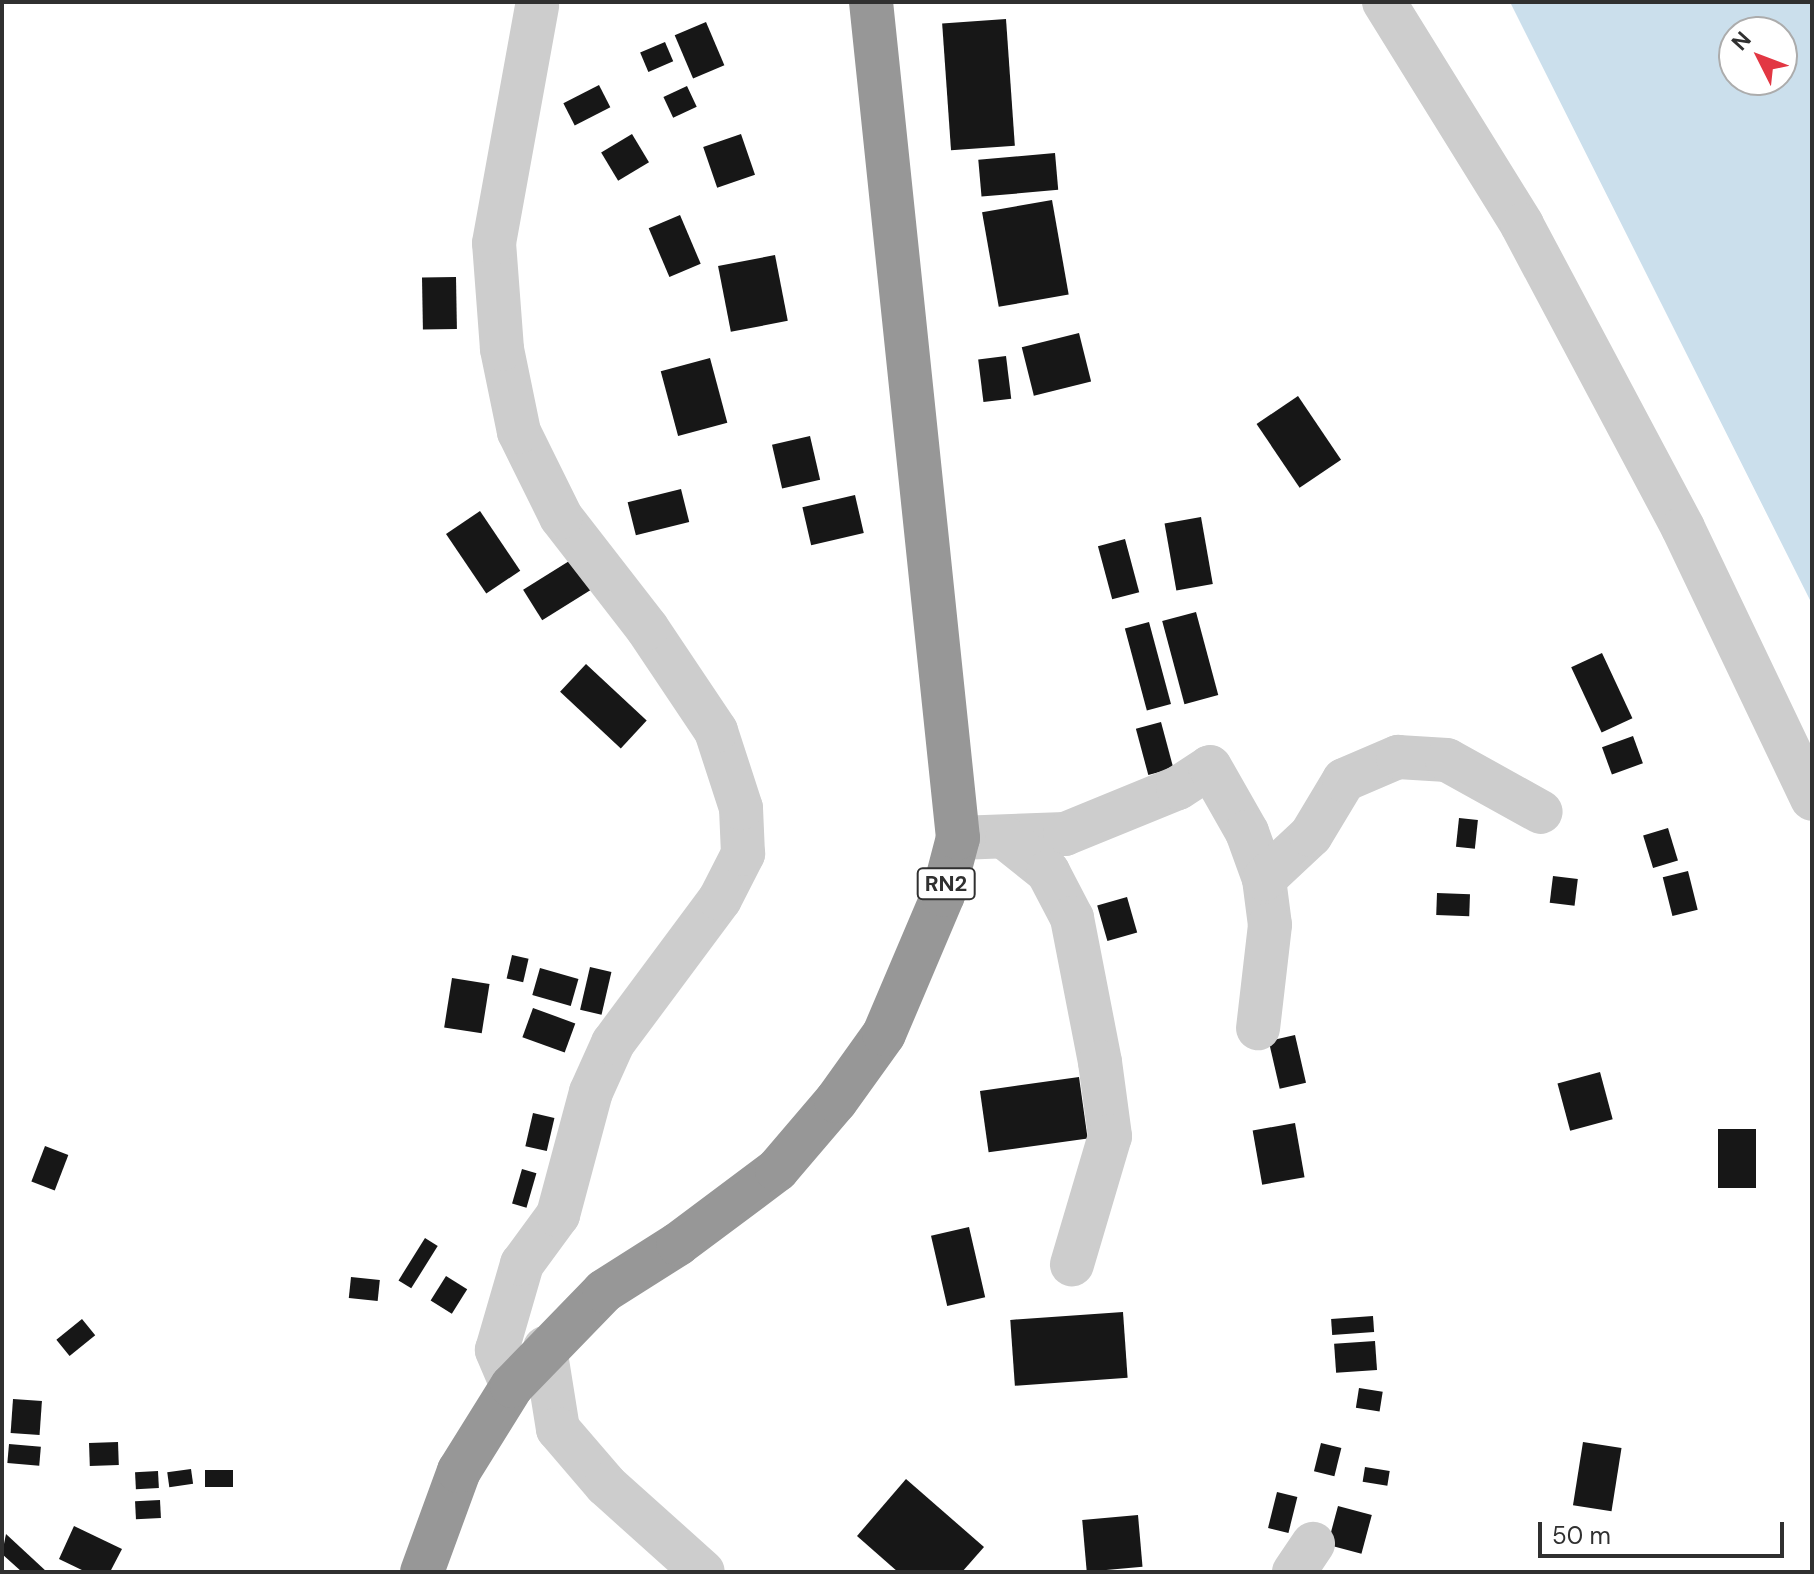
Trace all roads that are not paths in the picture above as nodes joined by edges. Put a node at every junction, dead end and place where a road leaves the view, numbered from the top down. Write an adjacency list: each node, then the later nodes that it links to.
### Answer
1 (871, 2): 6 (highway, RN2)
2 (1384, 2): 4 (street)
3 (537, 6): 12 (street)
4 (1812, 799)
5 (1541, 812): 8 (street)
6 (958, 838): 7 (street); 11 (highway, RN2)
7 (1007, 839): 8 (street); 10 (street)
8 (1264, 879): 9 (street)
9 (1258, 1028)
10 (1072, 1264)
11 (545, 1348): 12 (highway, RN2); 14 (street)
12 (512, 1386): 13 (highway, RN2)
13 (422, 1572)
14 (703, 1572)

